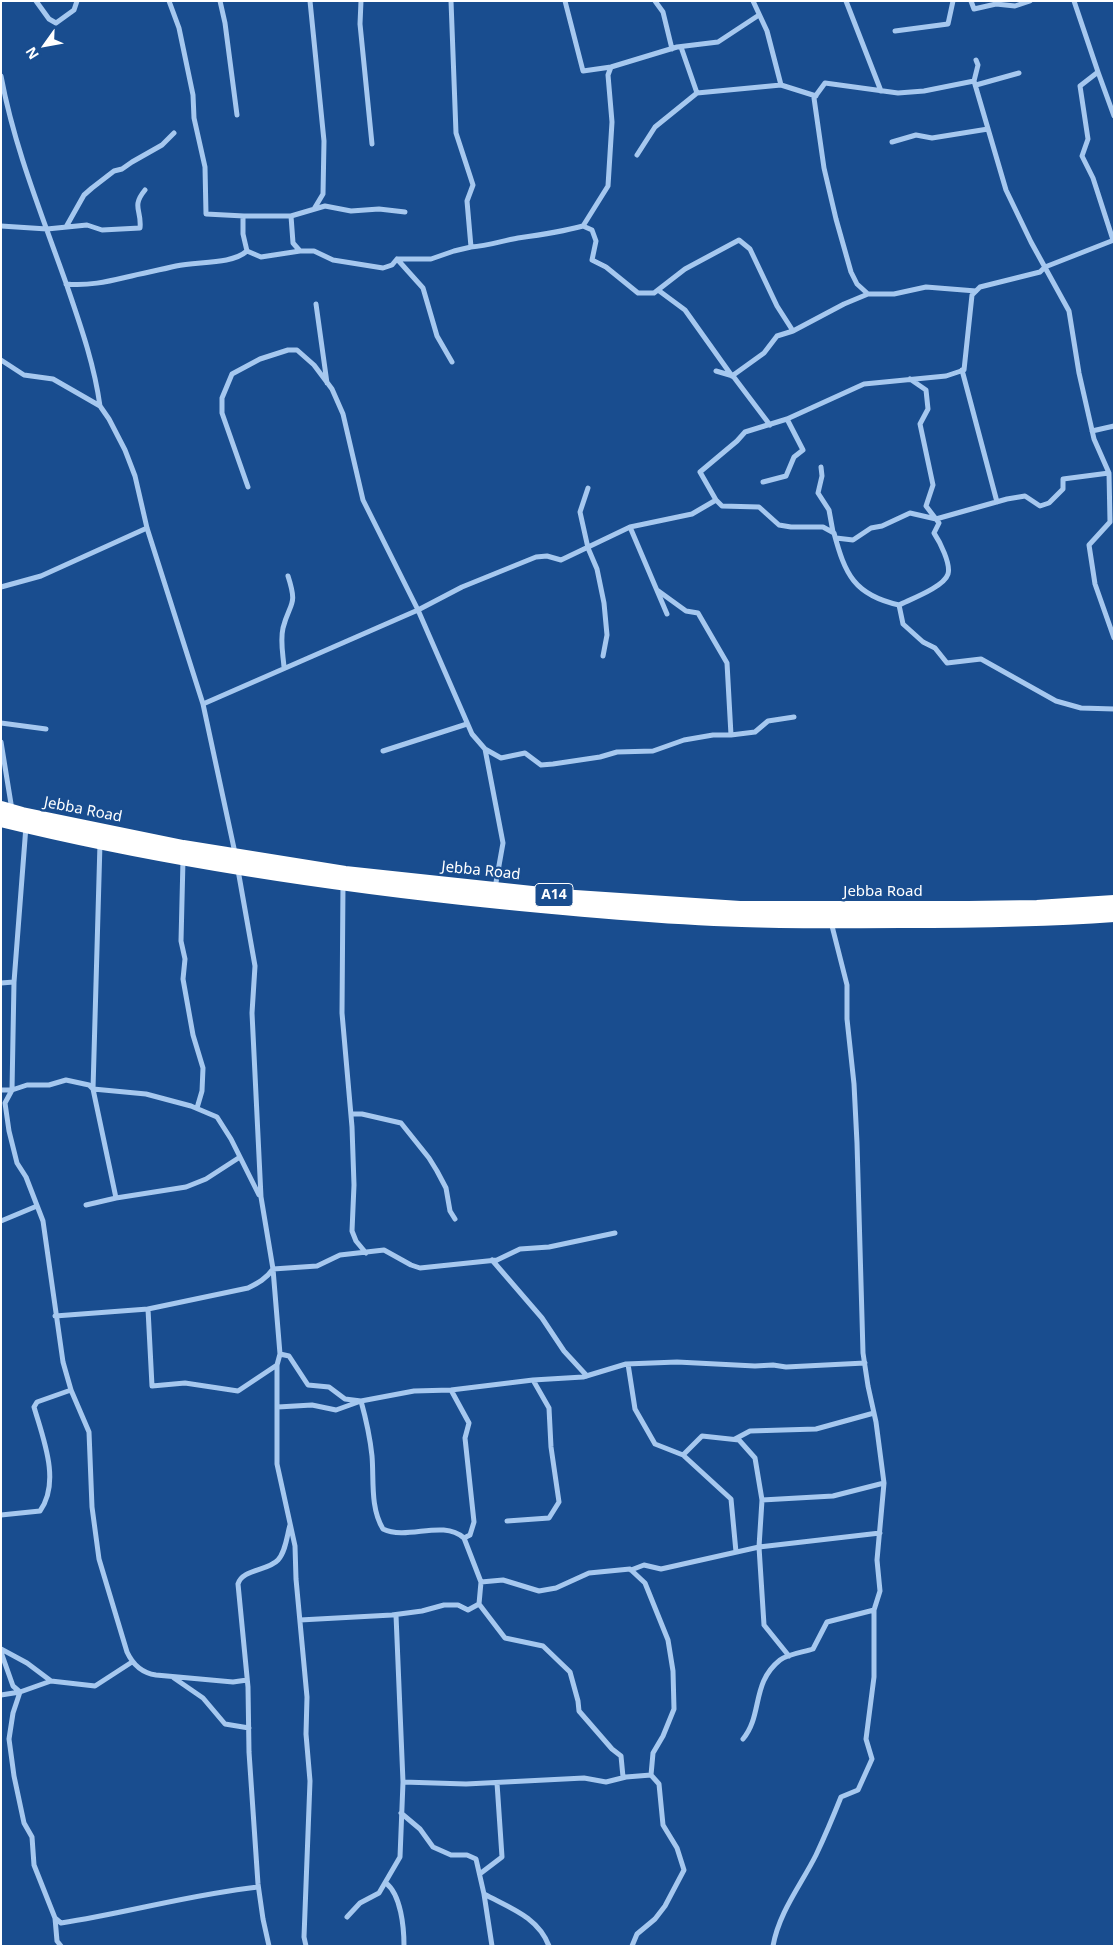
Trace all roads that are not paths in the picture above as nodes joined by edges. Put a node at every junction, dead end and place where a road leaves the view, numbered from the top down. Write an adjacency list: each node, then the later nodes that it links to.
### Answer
1 (36, 1): 2 (street)
2 (77, 1)
3 (169, 1): 40 (street)
4 (220, 1): 30 (street)
5 (310, 1): 38 (street)
6 (361, 1): 35 (street)
7 (451, 1): 47 (street)
8 (565, 1): 21 (street)
9 (655, 1): 19 (street)
10 (754, 1): 16 (street)
11 (846, 1): 27 (street)
12 (953, 1): 17 (street)
13 (971, 1): 14 (street)
14 (1030, 1)
15 (1074, 1): 22 (street)
16 (759, 16): 18 (street); 26 (street)
17 (895, 31)
18 (681, 47): 19 (street); 28 (street)
19 (672, 49): 21 (street)
20 (976, 60): 25 (street)
21 (611, 67): 43 (street)
22 (1098, 72): 31 (street); 46 (street)
23 (1019, 73): 25 (street)
24 (1, 76): 45 (street)
25 (975, 83): 27 (street); 32 (street)
26 (781, 85): 28 (street); 29 (street)
27 (881, 91): 29 (street)
28 (697, 93): 36 (street)
29 (816, 96): 55 (street)
30 (237, 115)
31 (1114, 116)
32 (988, 129): 34 (street); 51 (street)
33 (174, 133): 44 (street)
34 (892, 142)
35 (372, 144)
36 (637, 155)
37 (145, 190): 44 (street)
38 (314, 209): 39 (street); 41 (street)
39 (405, 212)
40 (244, 216): 41 (street); 49 (street)
41 (291, 216): 48 (street)
42 (1, 226): 45 (street)
43 (583, 226): 47 (street); 53 (street)
44 (66, 227): 45 (street)
45 (47, 229): 52 (street)
46 (1114, 240): 51 (street)
47 (471, 248): 50 (street)
48 (300, 251): 49 (street); 50 (street)
49 (247, 252): 52 (street)
50 (397, 260): 59 (street)
51 (1045, 267): 54 (street); 69 (street)
52 (66, 284): 65 (street)
53 (658, 290): 57 (street); 62 (street)
54 (976, 291): 55 (street); 60 (street)
55 (868, 294): 57 (street)
56 (316, 304): 64 (street)
57 (794, 331): 62 (street)
58 (1, 360): 65 (street)
59 (452, 362)
60 (962, 370): 63 (street); 76 (street)
61 (716, 371): 62 (street)
62 (732, 376): 67 (street)
63 (910, 379): 66 (street); 77 (street)
64 (327, 383): 73 (street); 87 (street)
65 (100, 406): 78 (street)
66 (788, 419): 67 (street); 72 (street)
67 (770, 424): 75 (street)
68 (1114, 426): 69 (street)
69 (1092, 431): 71 (street)
70 (821, 467): 80 (street)
71 (1109, 473): 76 (street); 89 (street)
72 (764, 482)
73 (248, 488)
74 (588, 488): 82 (street)
75 (716, 500): 79 (street); 80 (street)
76 (997, 502): 77 (street)
77 (936, 519): 81 (street); 86 (street)
78 (147, 528): 84 (street); 92 (street)
79 (630, 528): 82 (street); 85 (street)
80 (833, 532): 81 (street)
81 (836, 538): 86 (street)
82 (588, 548): 87 (street); 90 (street)
83 (288, 576): 91 (street)
84 (1, 587)
85 (657, 590): 88 (street); 98 (street)
86 (899, 605): 93 (street)
87 (418, 610): 91 (street); 96 (street)
88 (666, 614)
89 (1114, 638)
90 (603, 656)
91 (284, 668): 92 (street)
92 (203, 704): 106 (street)
93 (1114, 708)
94 (794, 717): 98 (street)
95 (1, 723): 97 (street)
96 (468, 724): 100 (street); 101 (street)
97 (46, 729)
98 (731, 735): 100 (street)
99 (1, 742): 102 (street)
100 (485, 749): 108 (street)
101 (383, 750)
102 (5, 813): 103 (highway); 106 (highway, Jebba Road / A14)
103 (26, 826): 104 (highway); 112 (street)
104 (100, 842): 105 (highway); 114 (street)
105 (183, 858): 106 (highway); 117 (street)
106 (237, 861): 107 (highway); 108 (highway, Jebba Road / A14); 121 (street)
107 (343, 884): 111 (highway); 118 (street)
108 (495, 889): 109 (highway, Jebba Road / A14)
109 (1114, 902)
110 (1114, 915): 111 (highway)
111 (831, 922): 133 (street)
112 (14, 982): 113 (street); 116 (street)
113 (1, 983)
114 (94, 1089): 116 (street); 117 (street); 120 (street)
115 (1, 1090): 116 (street)
116 (12, 1090): 123 (street)
117 (197, 1108): 119 (street)
118 (351, 1114): 124 (street); 127 (street)
119 (240, 1156): 120 (street); 121 (street)
120 (116, 1198): 122 (street)
121 (260, 1198): 129 (street)
122 (86, 1205)
123 (37, 1206): 125 (street); 131 (street)
124 (455, 1219)
125 (1, 1221)
126 (616, 1233): 128 (street)
127 (366, 1252): 128 (street); 129 (street)
128 (492, 1260): 136 (street)
129 (273, 1269): 130 (street); 132 (street)
130 (148, 1309): 131 (street); 135 (street)
131 (55, 1316): 138 (street)
132 (280, 1354): 135 (street); 140 (street)
133 (865, 1363): 134 (street); 142 (street)
134 (628, 1364): 136 (street); 144 (street)
135 (277, 1365): 141 (street)
136 (587, 1376): 137 (street)
137 (533, 1380): 139 (street); 148 (street)
138 (71, 1390): 147 (street); 162 (street)
139 (451, 1390): 140 (street); 151 (street)
140 (361, 1402): 141 (street); 151 (street)
141 (278, 1407): 149 (street)
142 (874, 1413): 143 (street); 145 (street)
143 (735, 1439): 144 (street); 146 (street)
144 (683, 1455): 153 (street)
145 (884, 1482): 146 (street); 150 (street)
146 (762, 1500): 152 (street)
147 (1, 1515)
148 (507, 1522)
149 (290, 1524): 159 (street); 164 (street)
150 (880, 1533): 152 (street); 157 (street)
151 (464, 1538): 155 (street)
152 (759, 1547): 153 (street); 161 (street)
153 (736, 1552): 154 (street)
154 (631, 1570): 155 (street); 170 (street)
155 (481, 1582): 156 (street)
156 (479, 1604): 158 (street); 171 (street)
157 (874, 1610): 161 (street); 188 (street)
158 (396, 1615): 159 (street); 172 (street)
159 (300, 1620): 183 (street)
160 (1, 1650): 165 (street); 166 (street)
161 (789, 1656): 169 (street)
162 (132, 1662): 163 (street); 165 (street)
163 (172, 1676): 164 (street); 168 (street)
164 (247, 1680): 168 (street)
165 (51, 1681): 166 (street)
166 (20, 1692): 167 (street); 180 (street)
167 (1, 1696)
168 (249, 1728): 177 (street)
169 (743, 1739)
170 (651, 1775): 171 (street); 187 (street)
171 (624, 1777): 173 (street)
172 (402, 1782): 173 (street); 174 (street)
173 (497, 1783): 175 (street)
174 (401, 1814): 175 (street); 176 (street)
175 (481, 1872): 178 (street)
176 (386, 1883): 179 (street); 184 (street)
177 (258, 1887): 180 (street); 182 (street)
178 (484, 1894): 185 (street); 186 (street)
179 (347, 1917)
180 (55, 1918): 181 (street)
181 (61, 1946)
182 (269, 1946)
183 (306, 1946)
184 (404, 1946)
185 (492, 1946)
186 (549, 1946)
187 (632, 1946)
188 (773, 1946)

